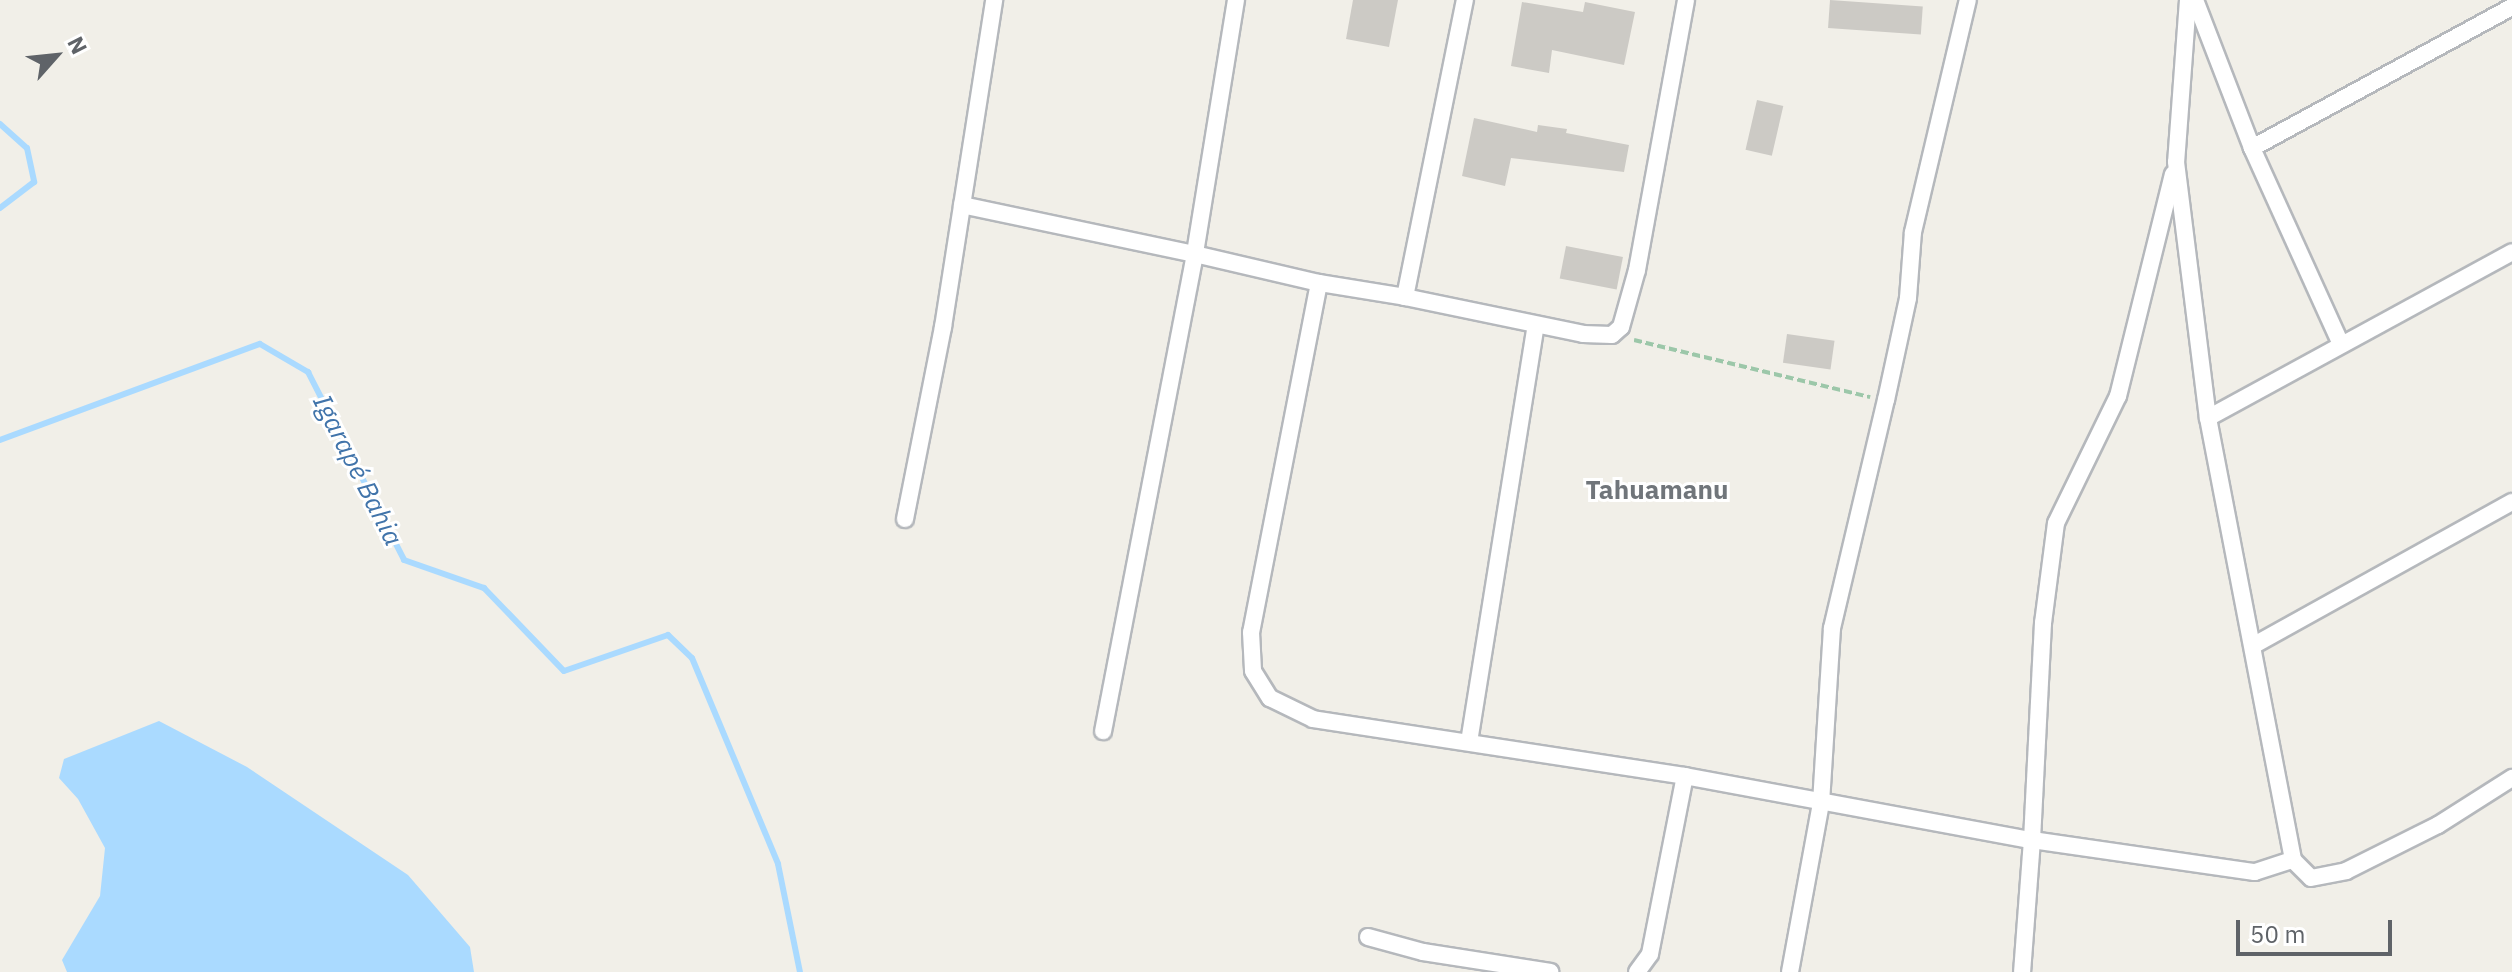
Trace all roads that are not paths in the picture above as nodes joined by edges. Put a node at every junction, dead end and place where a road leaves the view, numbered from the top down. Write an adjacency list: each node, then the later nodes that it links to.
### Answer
1 (994, 0): 11 (street)
2 (1236, 0): 13 (street)
3 (1465, 0): 15 (street)
4 (1686, 0): 16 (street)
5 (1968, 0): 26 (street)
6 (2188, 0): 10 (street)
7 (2195, 0): 9 (street)
8 (2512, 7): 9 (street)
9 (2252, 148): 17 (street)
10 (2176, 162): 18 (street); 27 (street)
11 (962, 205): 13 (street); 20 (street)
12 (2512, 252): 17 (street)
13 (1195, 254): 14 (street); 22 (street)
14 (1319, 283): 15 (street); 23 (street)
15 (1405, 297): 16 (street)
16 (1536, 326): 23 (street)
17 (2341, 344): 18 (street)
18 (2208, 418): 21 (street)
19 (2512, 502): 21 (street)
20 (905, 519)
21 (2254, 645): 28 (street)
22 (1103, 731)
23 (1469, 742): 24 (street)
24 (1685, 776): 26 (street); 31 (street)
25 (2512, 778): 28 (street)
26 (1821, 803): 27 (street); 32 (street)
27 (2032, 840): 28 (street); 33 (street)
28 (2293, 860)
29 (1368, 937): 30 (street)
30 (1550, 972)
31 (1637, 972)
32 (1790, 972)
33 (2022, 972)

